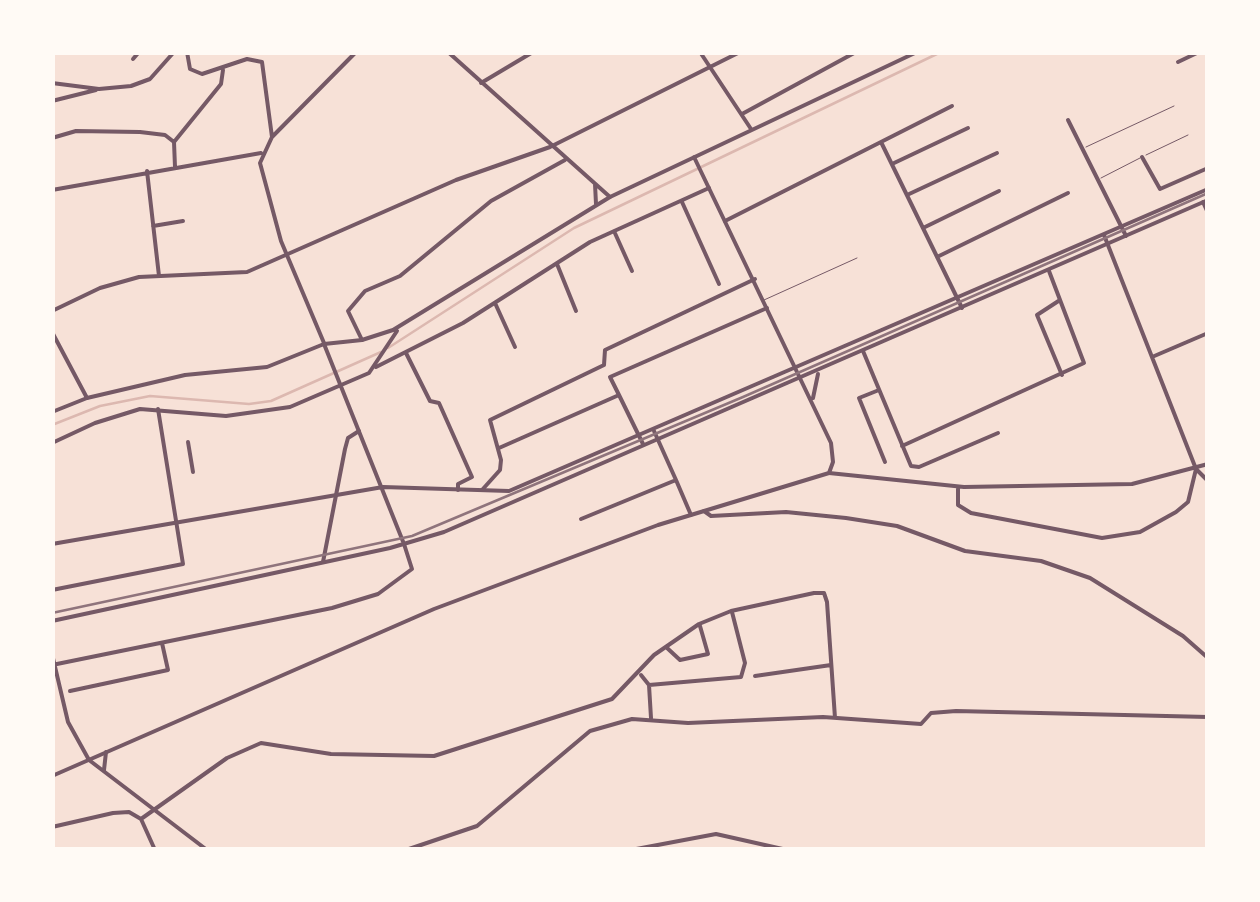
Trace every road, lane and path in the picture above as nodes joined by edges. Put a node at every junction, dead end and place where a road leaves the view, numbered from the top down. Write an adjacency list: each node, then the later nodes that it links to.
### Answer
1 (139, 52): 13 (street)
2 (174, 52): 20 (street)
3 (187, 52): 17 (street)
4 (266, 52): 14 (street)
5 (356, 52): 30 (street)
6 (448, 52): 19 (street)
7 (533, 52): 19 (street)
8 (700, 52): 16 (street)
9 (740, 52): 16 (street)
10 (856, 52): 24 (street)
11 (917, 52): 27 (street)
12 (1199, 52): 15 (street)
13 (133, 59)
14 (262, 62): 17 (street); 30 (street)
15 (1178, 62)
16 (712, 69): 24 (street); 33 (street)
17 (223, 70): 31 (street)
18 (52, 83): 20 (street)
19 (480, 84): 33 (street)
20 (99, 89): 21 (street)
21 (52, 101)
22 (952, 106): 32 (street)
23 (1174, 106): 34 (lane)
24 (742, 114): 27 (street)
25 (1068, 120): 34 (street)
26 (968, 128): 40 (street)
27 (752, 130): 37 (street)
28 (1188, 135): 38 (lane)
29 (52, 138): 31 (street)
30 (272, 138): 35 (street)
31 (174, 142): 41 (street)
32 (881, 142): 40 (street); 58 (street)
33 (550, 147): 39 (street); 66 (street)
34 (1082, 149): 44 (street)
35 (261, 153): 41 (street); 66 (street)
36 (997, 153): 51 (street)
37 (694, 157): 46 (street); 52 (street)
38 (1142, 157): 42 (street); 44 (lane)
39 (566, 160): 45 (street); 86 (street)
40 (892, 164): 51 (street)
41 (175, 167): 43 (street)
42 (1208, 168)
43 (148, 171): 48 (street); 59 (street)
44 (1098, 180): 60 (street)
45 (594, 184): 52 (street); 55 (street)
46 (709, 188): 53 (street); 58 (street)
47 (1208, 189): 60 (street)
48 (52, 190)
49 (999, 191): 61 (street)
50 (1068, 193): 67 (street)
51 (907, 196): 61 (street)
52 (610, 197): 55 (street)
53 (682, 201): 62 (street); 74 (street)
54 (1205, 201): 56 (street); 64 (street)
55 (596, 206): 83 (street)
56 (1208, 213)
57 (183, 221): 59 (street)
58 (725, 221): 73 (street)
59 (154, 226): 72 (street)
60 (1120, 227): 63 (street); 64 (street)
61 (923, 228): 67 (street)
62 (614, 231): 69 (street); 70 (street)
63 (1104, 235): 65 (street); 76 (street)
64 (1126, 236): 65 (street)
65 (1108, 245): 71 (street); 91 (street)
66 (288, 257): 72 (street); 87 (street)
67 (937, 257): 76 (street)
68 (857, 258): 75 (lane)
69 (556, 262): 78 (street); 82 (street)
70 (632, 271)
71 (1050, 271): 77 (street); 80 (street)
72 (159, 276): 81 (street)
73 (754, 280): 75 (street); 92 (street)
74 (719, 284)
75 (764, 300): 79 (street)
76 (958, 300): 80 (street); 94 (street)
77 (1060, 300): 96 (street); 96 (street)
78 (491, 304): 88 (street); 90 (street)
79 (767, 308): 94 (street); 97 (street)
80 (962, 308): 89 (street)
81 (52, 311)
82 (576, 311)
83 (400, 327): 86 (street); 93 (street)
84 (52, 332): 102 (street)
85 (1208, 332): 91 (street)
86 (362, 340): 87 (street)
87 (324, 344): 99 (street); 102 (street)
88 (515, 347)
89 (863, 351): 95 (street); 100 (street)
90 (406, 352): 93 (street); 125 (street)
91 (1152, 357): 118 (street)
92 (604, 364): 97 (street); 115 (street)
93 (376, 367): 99 (street)
94 (796, 369): 98 (street); 107 (street)
95 (821, 370): 98 (street); 103 (street)
96 (1062, 375): 114 (street)
97 (610, 377): 101 (street)
98 (800, 379): 103 (street); 110 (street)
99 (340, 384): 104 (street); 106 (street)
100 (880, 390): 114 (street); 116 (street)
101 (619, 395): 109 (street); 115 (street)
102 (87, 398): 105 (street)
103 (813, 403): 120 (street)
104 (158, 409): 112 (street); 131 (street)
105 (52, 412)
106 (359, 431): 124 (street); 127 (street)
107 (654, 431): 109 (street); 110 (street)
108 (998, 433): 114 (street)
109 (640, 437): 113 (street); 126 (street)
110 (657, 438): 113 (street); 121 (street)
111 (188, 442): 119 (street)
112 (52, 443)
113 (643, 444): 133 (street)
114 (902, 446)
115 (499, 448): 126 (street)
116 (884, 462)
117 (1208, 464): 118 (street)
118 (1196, 469): 122 (street); 123 (street); 123 (street)
119 (194, 472)
120 (829, 474): 123 (street); 128 (street)
121 (676, 480): 129 (street); 130 (street)
122 (1208, 481)
123 (958, 487)
124 (383, 488): 125 (street); 127 (street); 133 (street)
125 (458, 490): 126 (street)
126 (481, 491)
127 (334, 496): 131 (street); 134 (street)
128 (704, 511): 129 (street); 142 (street)
129 (692, 515): 153 (street)
130 (582, 519)
131 (175, 520): 132 (street); 135 (street)
132 (52, 544)
133 (404, 544): 134 (street); 139 (street)
134 (323, 562): 137 (street)
135 (52, 590)
136 (731, 611): 138 (street); 144 (street); 147 (street)
137 (52, 621)
138 (699, 624): 140 (street); 140 (street)
139 (162, 643): 143 (street); 148 (street)
140 (666, 647): 145 (street)
141 (52, 654): 143 (street)
142 (1208, 658)
143 (54, 664): 152 (street)
144 (832, 665): 146 (street); 151 (street)
145 (640, 673): 147 (street); 158 (street)
146 (755, 676)
147 (648, 685): 150 (street)
148 (70, 691)
149 (1208, 717): 151 (street)
150 (651, 718): 151 (street); 163 (street)
151 (835, 718)
152 (82, 747): 154 (street); 155 (street)
153 (106, 752): 154 (street); 156 (street)
154 (89, 760): 155 (street); 156 (street)
155 (78, 765): 157 (street)
156 (104, 770): 158 (street)
157 (52, 776)
158 (154, 806): 159 (street); 162 (street)
159 (142, 819): 160 (street); 161 (street)
160 (52, 827)
161 (155, 850)
162 (207, 850)
163 (406, 850)
164 (631, 850): 165 (street)
165 (787, 850)

